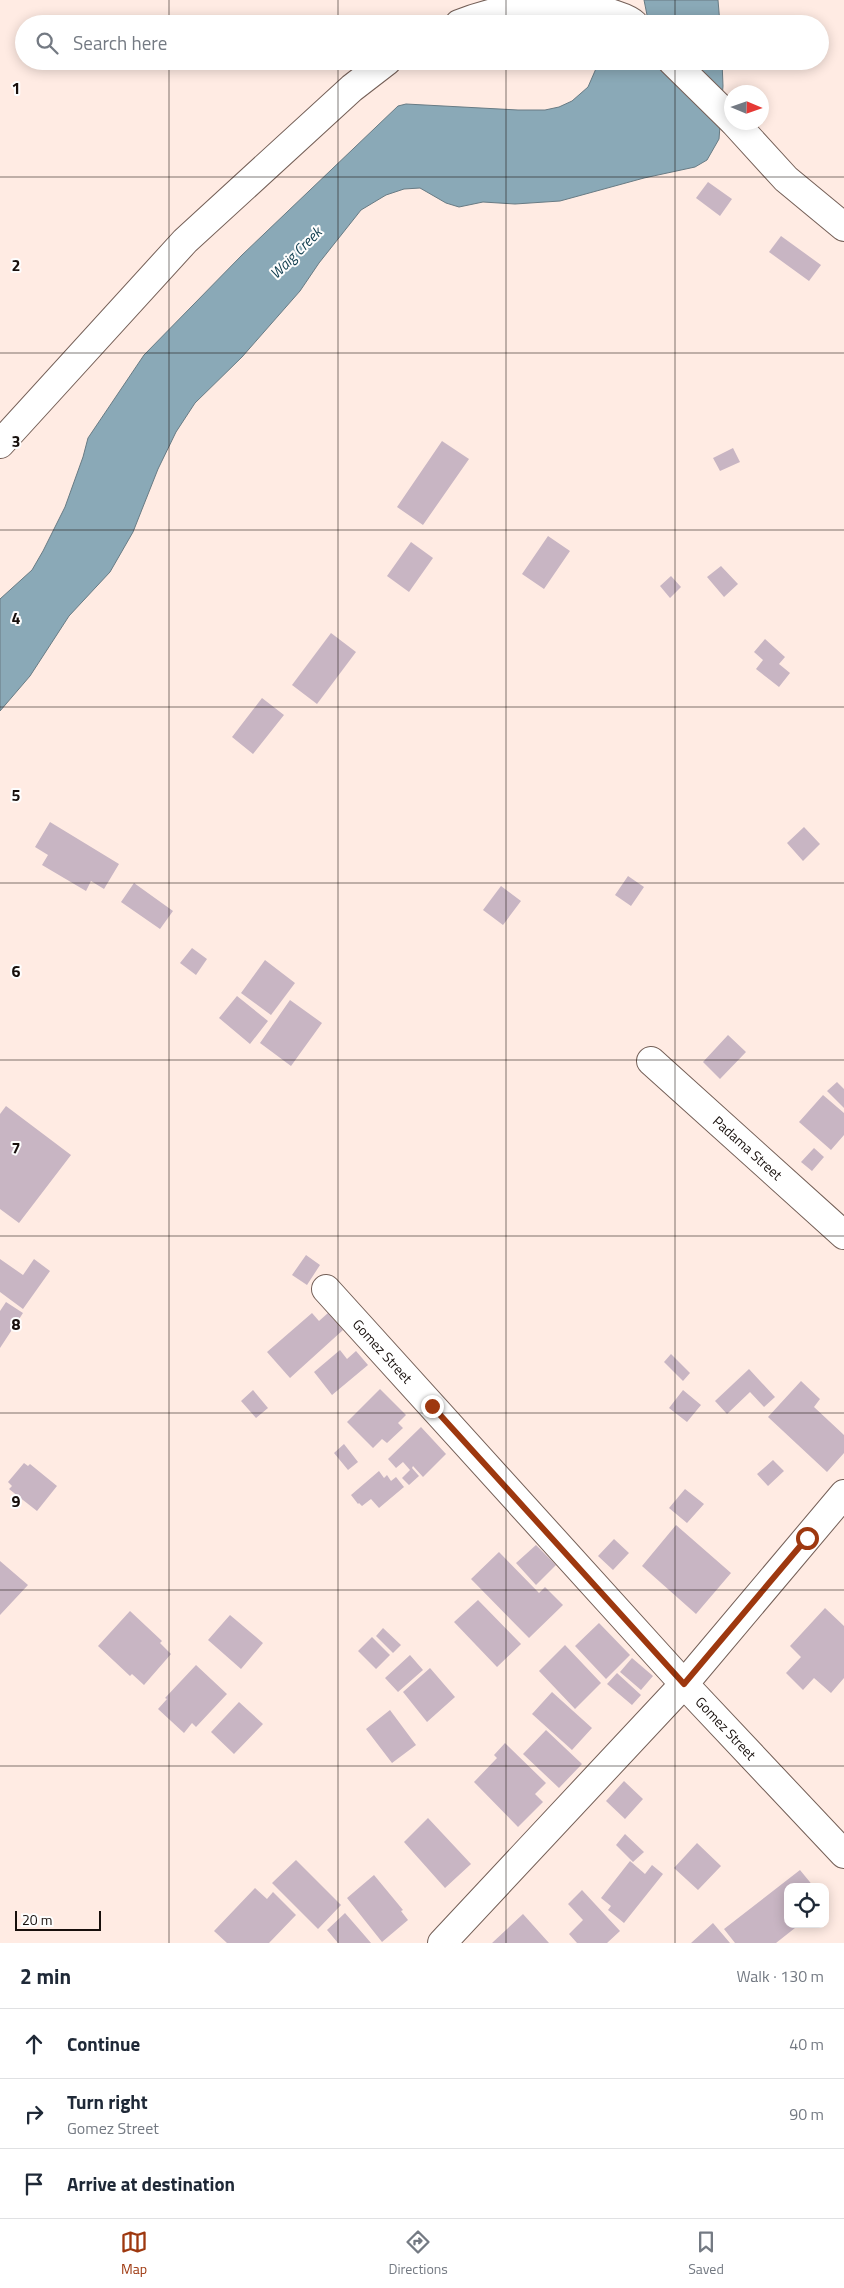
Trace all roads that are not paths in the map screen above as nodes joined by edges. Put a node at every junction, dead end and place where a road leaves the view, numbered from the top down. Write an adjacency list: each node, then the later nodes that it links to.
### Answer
1 (481, 15): 2 (street)
2 (612, 15)
3 (375, 70): 8 (street)
4 (681, 70): 5 (street)
5 (724, 113)
6 (741, 130): 7 (street)
7 (844, 228)
8 (0, 444)
9 (651, 1061): 10 (street, Padama Street)
10 (844, 1235)
11 (326, 1289): 13 (street, Gomez Street)
12 (844, 1494): 13 (street)
13 (684, 1684): 14 (street, Gomez Street); 15 (street)
14 (844, 1854)
15 (442, 1943)

